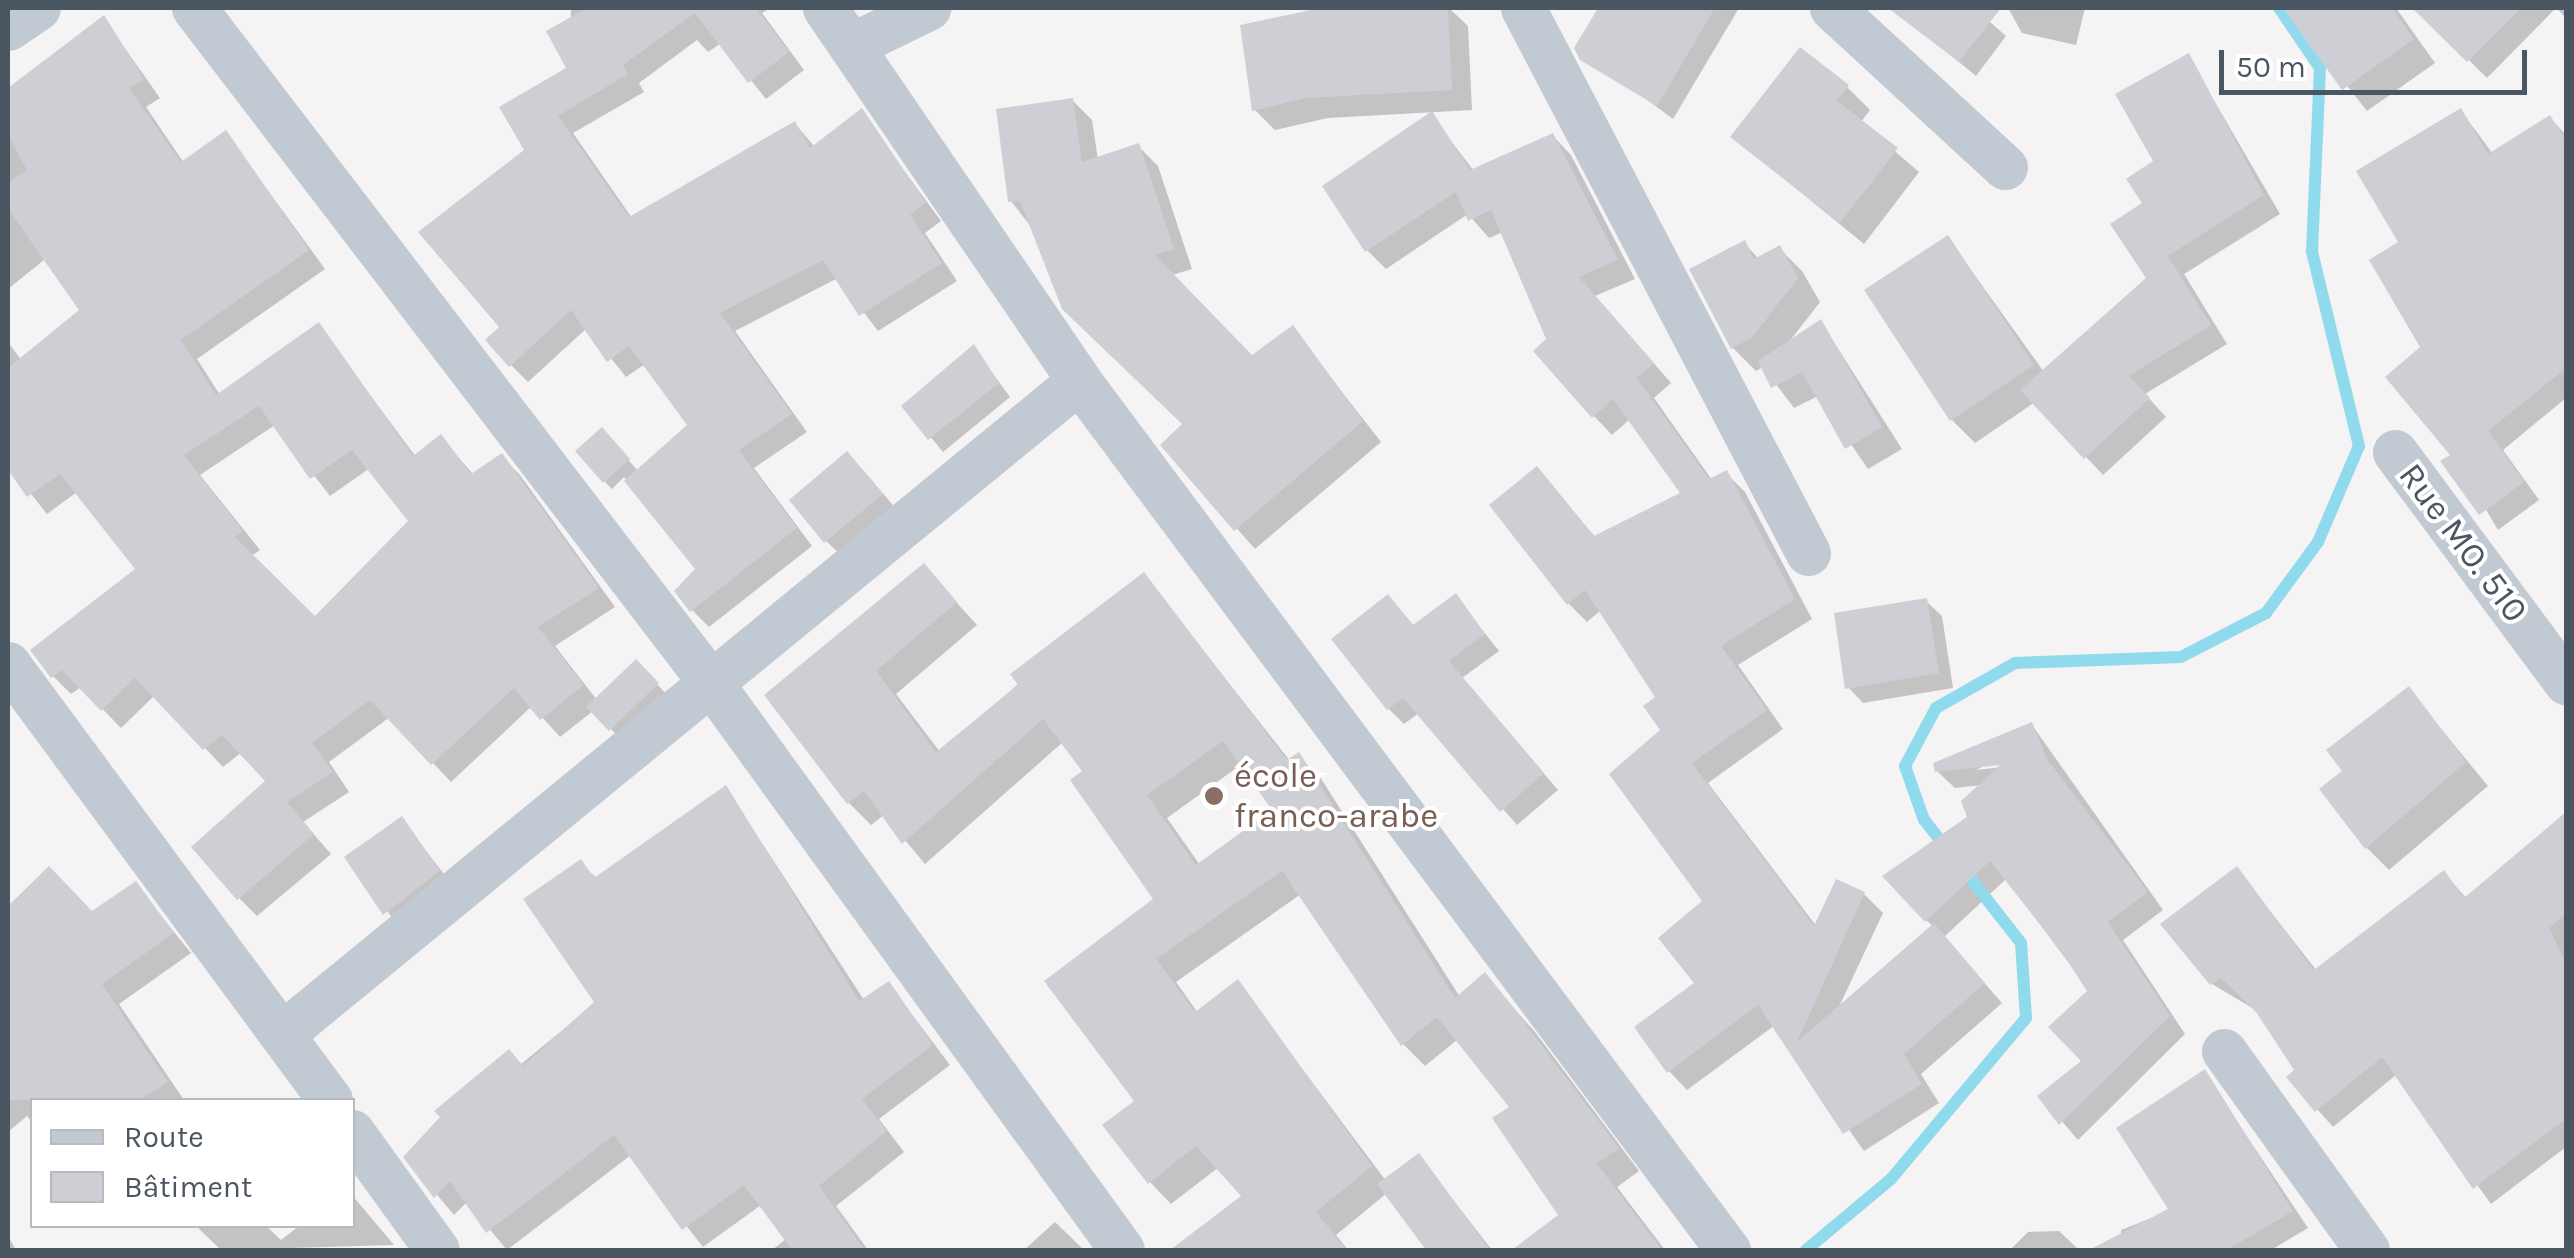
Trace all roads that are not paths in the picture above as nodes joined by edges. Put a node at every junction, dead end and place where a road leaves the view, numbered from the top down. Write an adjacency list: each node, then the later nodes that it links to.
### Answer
1 (38, 8): 7 (street)
2 (194, 8): 15 (street)
3 (825, 8): 8 (street)
4 (928, 8): 8 (street)
5 (1523, 8): 12 (street)
6 (1832, 8): 9 (street)
7 (8, 28)
8 (852, 45): 10 (street)
9 (2005, 167)
10 (1080, 381): 15 (street); 20 (street)
11 (2395, 452): 14 (street, Rue MO. 510)
12 (1808, 552)
13 (8, 664): 16 (street)
14 (2566, 682)
15 (711, 683): 16 (street); 22 (street)
16 (282, 1034): 18 (street)
17 (2224, 1051): 23 (street)
18 (329, 1098)
19 (355, 1136): 21 (street)
20 (1727, 1248)
21 (437, 1250)
22 (1122, 1250)
23 (2367, 1250)

